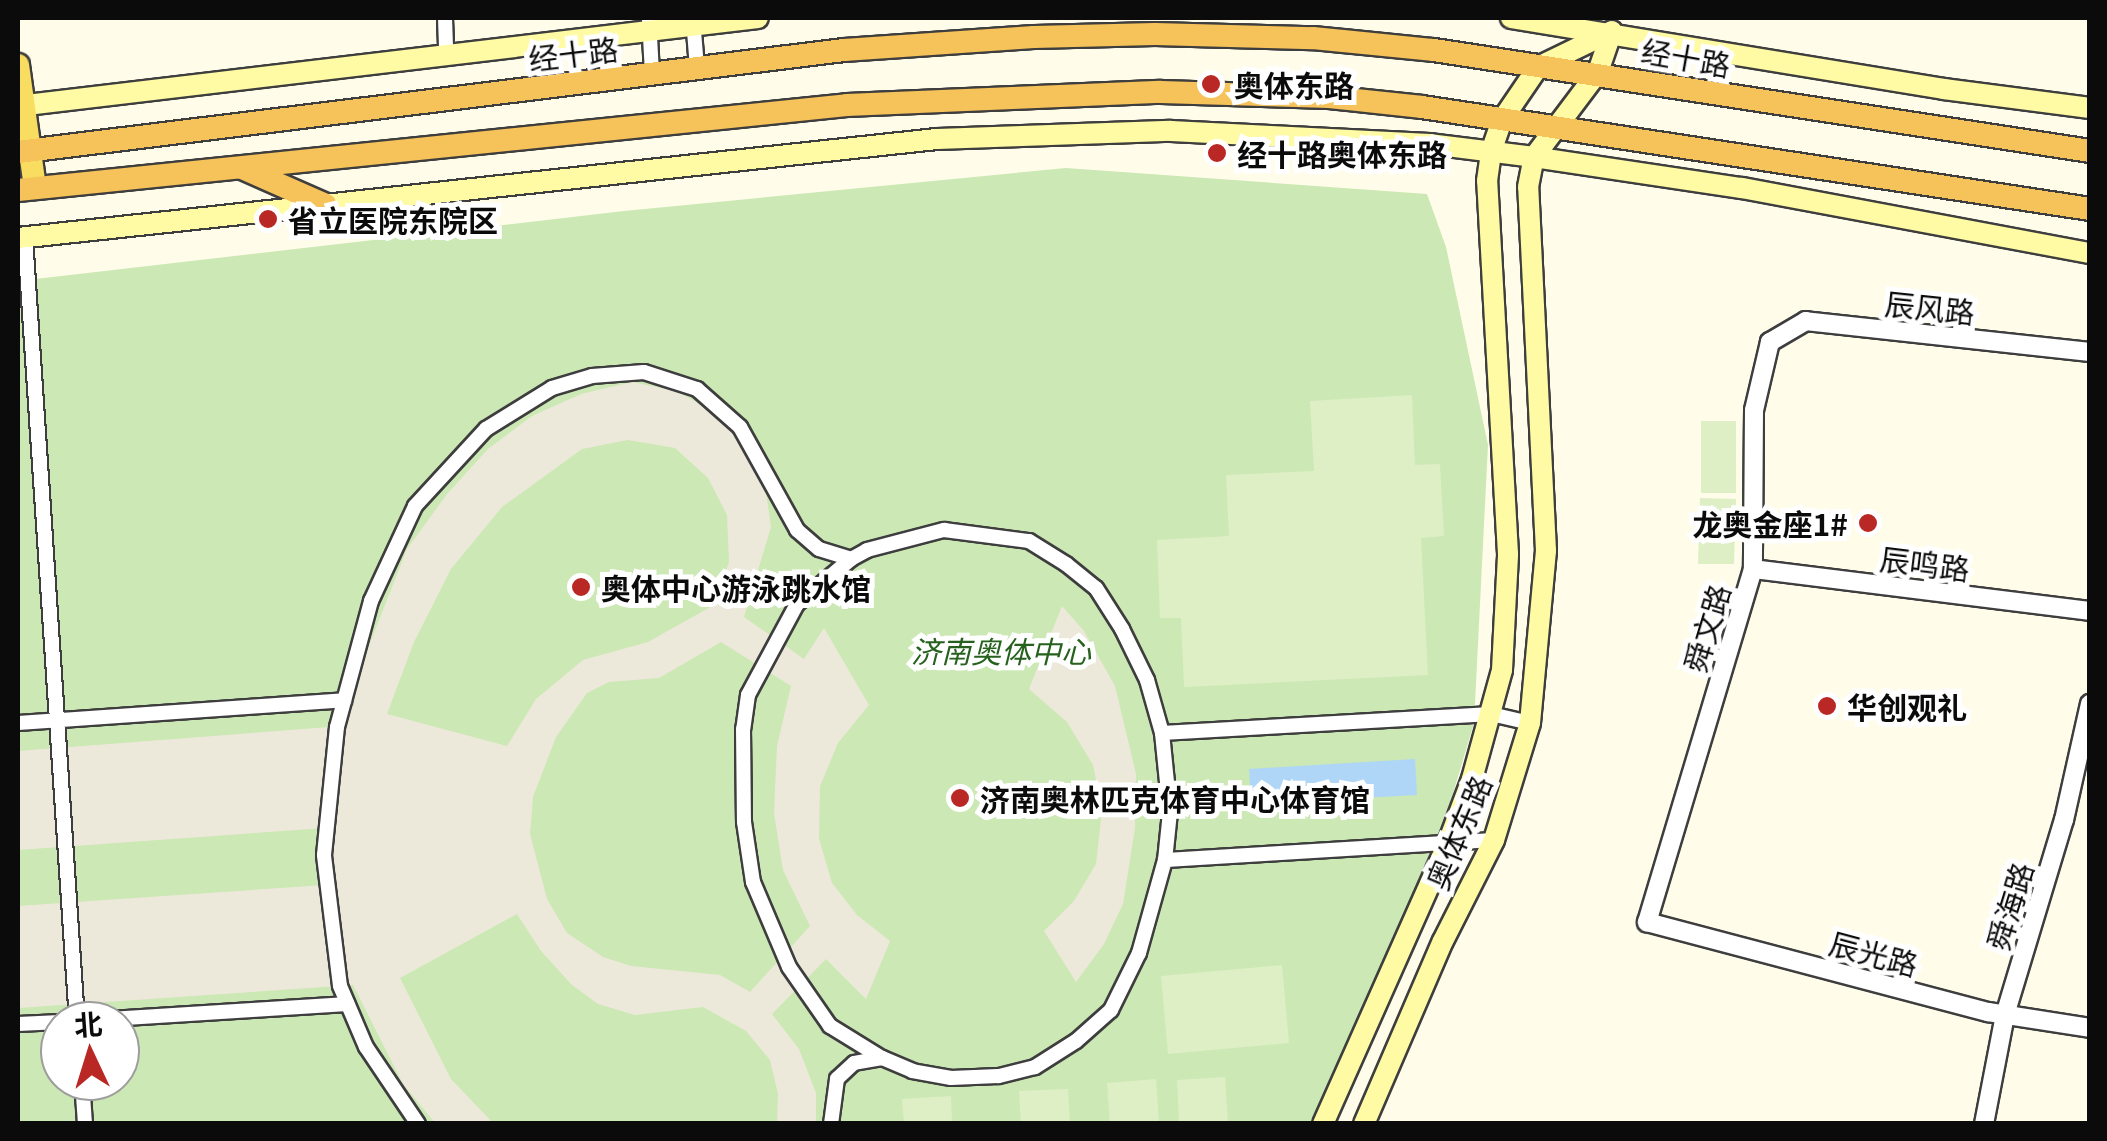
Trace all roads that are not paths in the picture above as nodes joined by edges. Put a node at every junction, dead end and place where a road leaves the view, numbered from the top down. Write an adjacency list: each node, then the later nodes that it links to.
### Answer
1 (444, 18): 7 (street)
2 (758, 18): 4 (main road, 经十路)
3 (1511, 18): 6 (main road, 经十路)
4 (693, 21): 5 (main road, 经十路); 9 (street)
5 (650, 24): 7 (main road, 经十路); 12 (street)
6 (1615, 24): 10 (main road); 11 (main road); 14 (main road, 经十路)
7 (446, 55): 13 (main road, 经十路)
8 (18, 65): 13 (main road)
9 (698, 68): 10 (highway, 经十路); 12 (highway, 经十路)
10 (1538, 68): 11 (highway, 经十路); 15 (main road)
11 (1598, 72): 16 (main road); 18 (highway, 经十路)
12 (652, 74): 17 (highway, 经十路)
13 (20, 106): 17 (main road)
14 (2090, 108)
15 (1502, 120): 16 (highway); 19 (main road); 21 (highway)
16 (1555, 129): 20 (main road); 24 (highway)
17 (25, 151): 22 (main road)
18 (2090, 151)
19 (1491, 152): 20 (main road); 23 (main road); 34 (main road)
20 (1534, 157): 26 (main road); 37 (main road, 奥体东路)
21 (239, 167): 22 (highway); 23 (highway)
22 (26, 189)
23 (326, 205): 25 (main road)
24 (2090, 209)
25 (21, 238): 35 (street)
26 (2090, 253)
27 (1770, 342): 28 (street, 辰风路); 30 (street, 舜文路)
28 (2090, 352)
29 (851, 560): 32 (street); 38 (street); 48 (street)
30 (1753, 569): 31 (street, 辰鸣路); 42 (street, 舜文路)
31 (2090, 611)
32 (344, 700): 35 (street); 44 (street)
33 (2090, 704): 45 (street, 舜海路)
34 (1491, 714): 37 (street); 38 (street); 40 (main road)
35 (58, 720): 36 (street); 43 (street)
36 (18, 722)
37 (1530, 723): 39 (main road, 奥体东路)
38 (1162, 734): 41 (street)
39 (1494, 840): 40 (street); 52 (main road, 奥体东路)
40 (1448, 843): 41 (street); 51 (main road)
41 (1165, 860): 48 (street)
42 (1646, 922): 45 (street, 辰光路)
43 (77, 1001)
44 (347, 1004): 46 (street); 49 (street)
45 (2006, 1014): 47 (street, 辰光路); 53 (street, 舜海路)
46 (140, 1017)
47 (2090, 1028)
48 (882, 1058): 50 (street)
49 (418, 1124)
50 (831, 1124)
51 (1322, 1124)
52 (1364, 1124)
53 (1984, 1124)

